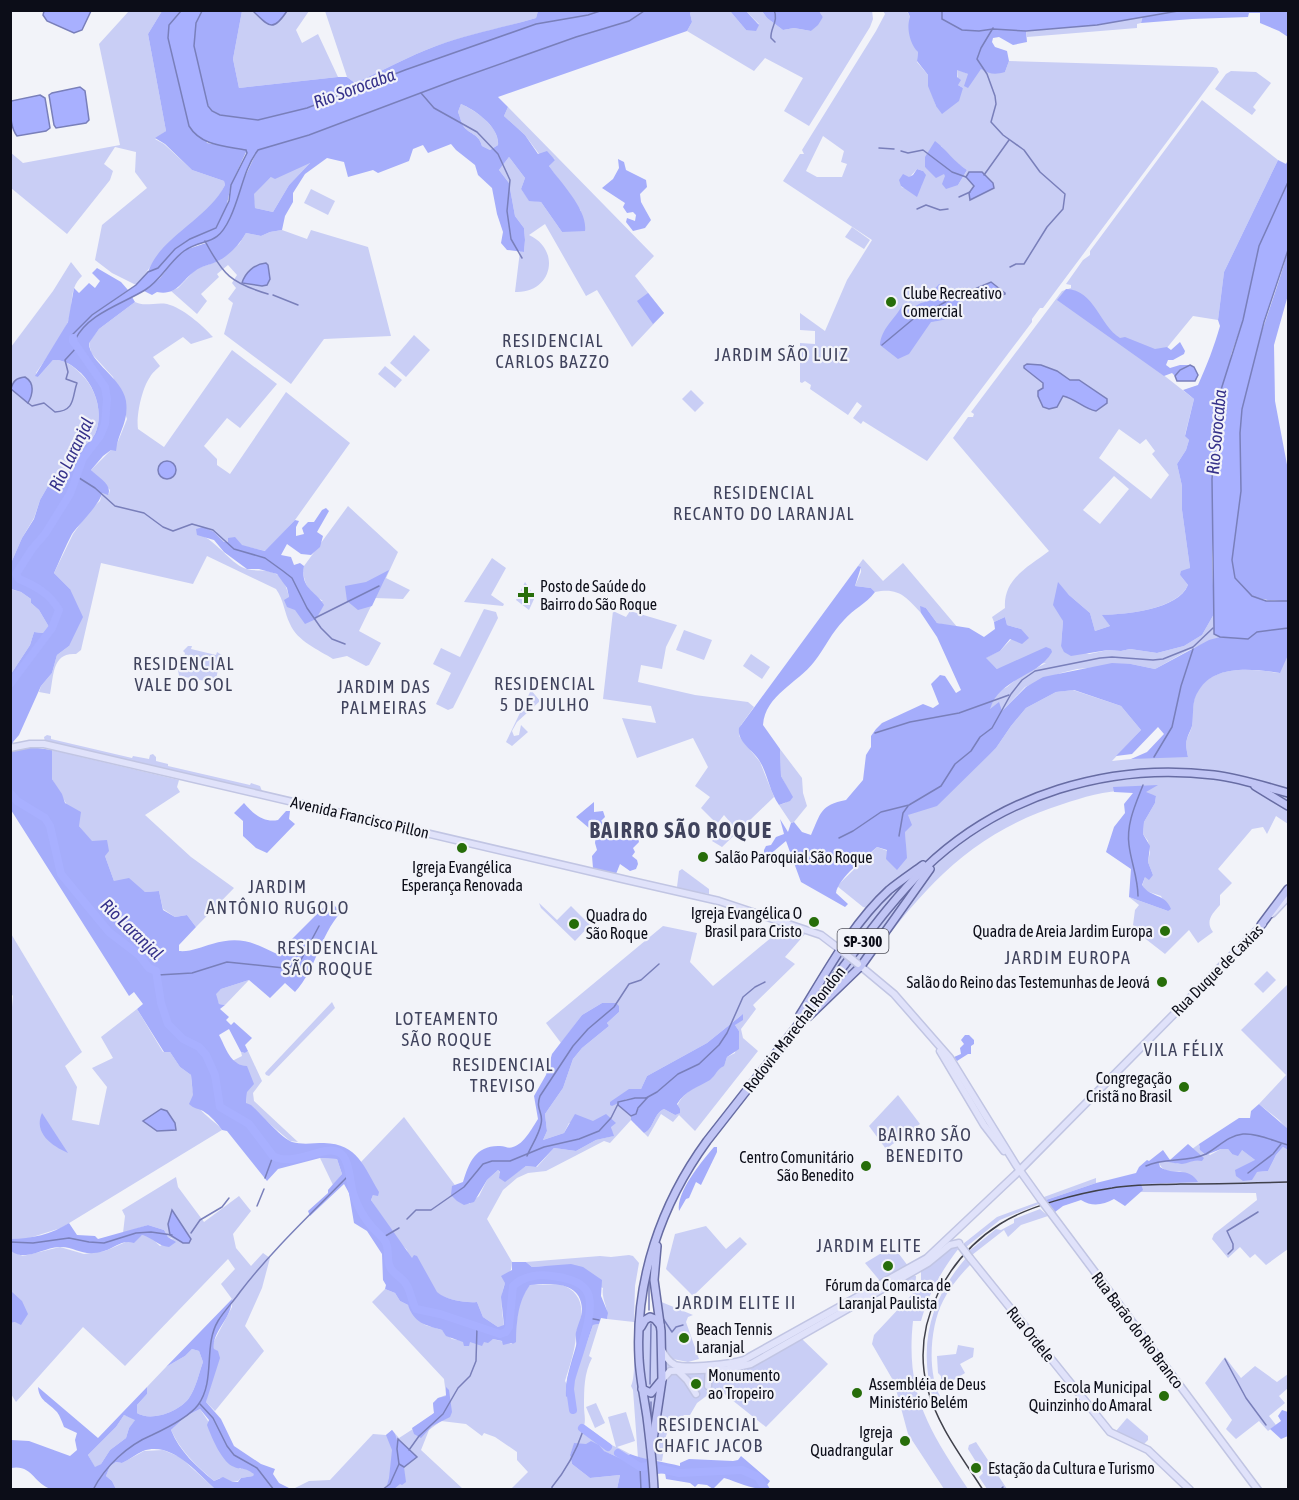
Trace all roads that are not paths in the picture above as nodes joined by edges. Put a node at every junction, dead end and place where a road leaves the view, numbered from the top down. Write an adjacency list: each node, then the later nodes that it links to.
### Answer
1 (10, 748): 9 (main road, Avenida Francisco Pillon)
2 (1243, 780): 3 (main road, Rodovia Marechal Rondon / SP-300); 4 (main road); 5 (main road, Rodovia Marechal Rondon / SP-300)
3 (1288, 793)
4 (1288, 807)
5 (950, 847): 9 (main road); 10 (main road); 11 (main road, Rodovia Marechal Rondon / SP-300)
6 (1288, 889): 8 (main road)
7 (1288, 897): 8 (main road, Rua Duque de Caxias)
8 (1261, 925): 12 (main road, Rua Duque de Caxias)
9 (842, 951): 10 (main road, Avenida Francisco Pillon, bridge); 11 (main road)
10 (859, 965): 11 (main road); 12 (main road, Rua Barão do Rio Branco)
11 (785, 1041): 13 (main road, Rodovia Marechal Rondon / SP-300)
12 (1018, 1167): 14 (main road, Rua Duque de Caxias); 30 (main road, Rua Barão do Rio Branco, bridge)
13 (662, 1226): 17 (main road, Rodovia Marechal Rondon / SP-300); 18 (main road, Rodovia Marechal Rondon / SP-300)
14 (953, 1236): 15 (main road, Rua Ordele); 16 (main road, Rua Duque de Caxias)
15 (960, 1245): 16 (main road); 29 (main road, Rua Ordele, bridge)
16 (929, 1260): 20 (main road)
17 (660, 1325): 18 (main road); 19 (main road, Rodovia Marechal Rondon / SP-300)
18 (640, 1330): 25 (main road, Rodovia Marechal Rondon / SP-300)
19 (662, 1350): 21 (main road); 24 (main road, Rodovia Marechal Rondon / SP-300)
20 (750, 1361): 21 (main road); 22 (main road)
21 (709, 1367): 22 (main road); 22 (main road); 23 (main road)
22 (717, 1370)
23 (677, 1371): 24 (main road); 26 (main road)
24 (662, 1380): 25 (main road); 27 (main road, Rodovia Marechal Rondon / SP-300)
25 (642, 1389): 27 (main road, Rodovia Marechal Rondon / SP-300)
26 (696, 1394)
27 (652, 1455): 28 (main road, Rodovia Marechal Rondon / SP-300)
28 (654, 1490)
29 (1190, 1490)
30 (1258, 1490)

